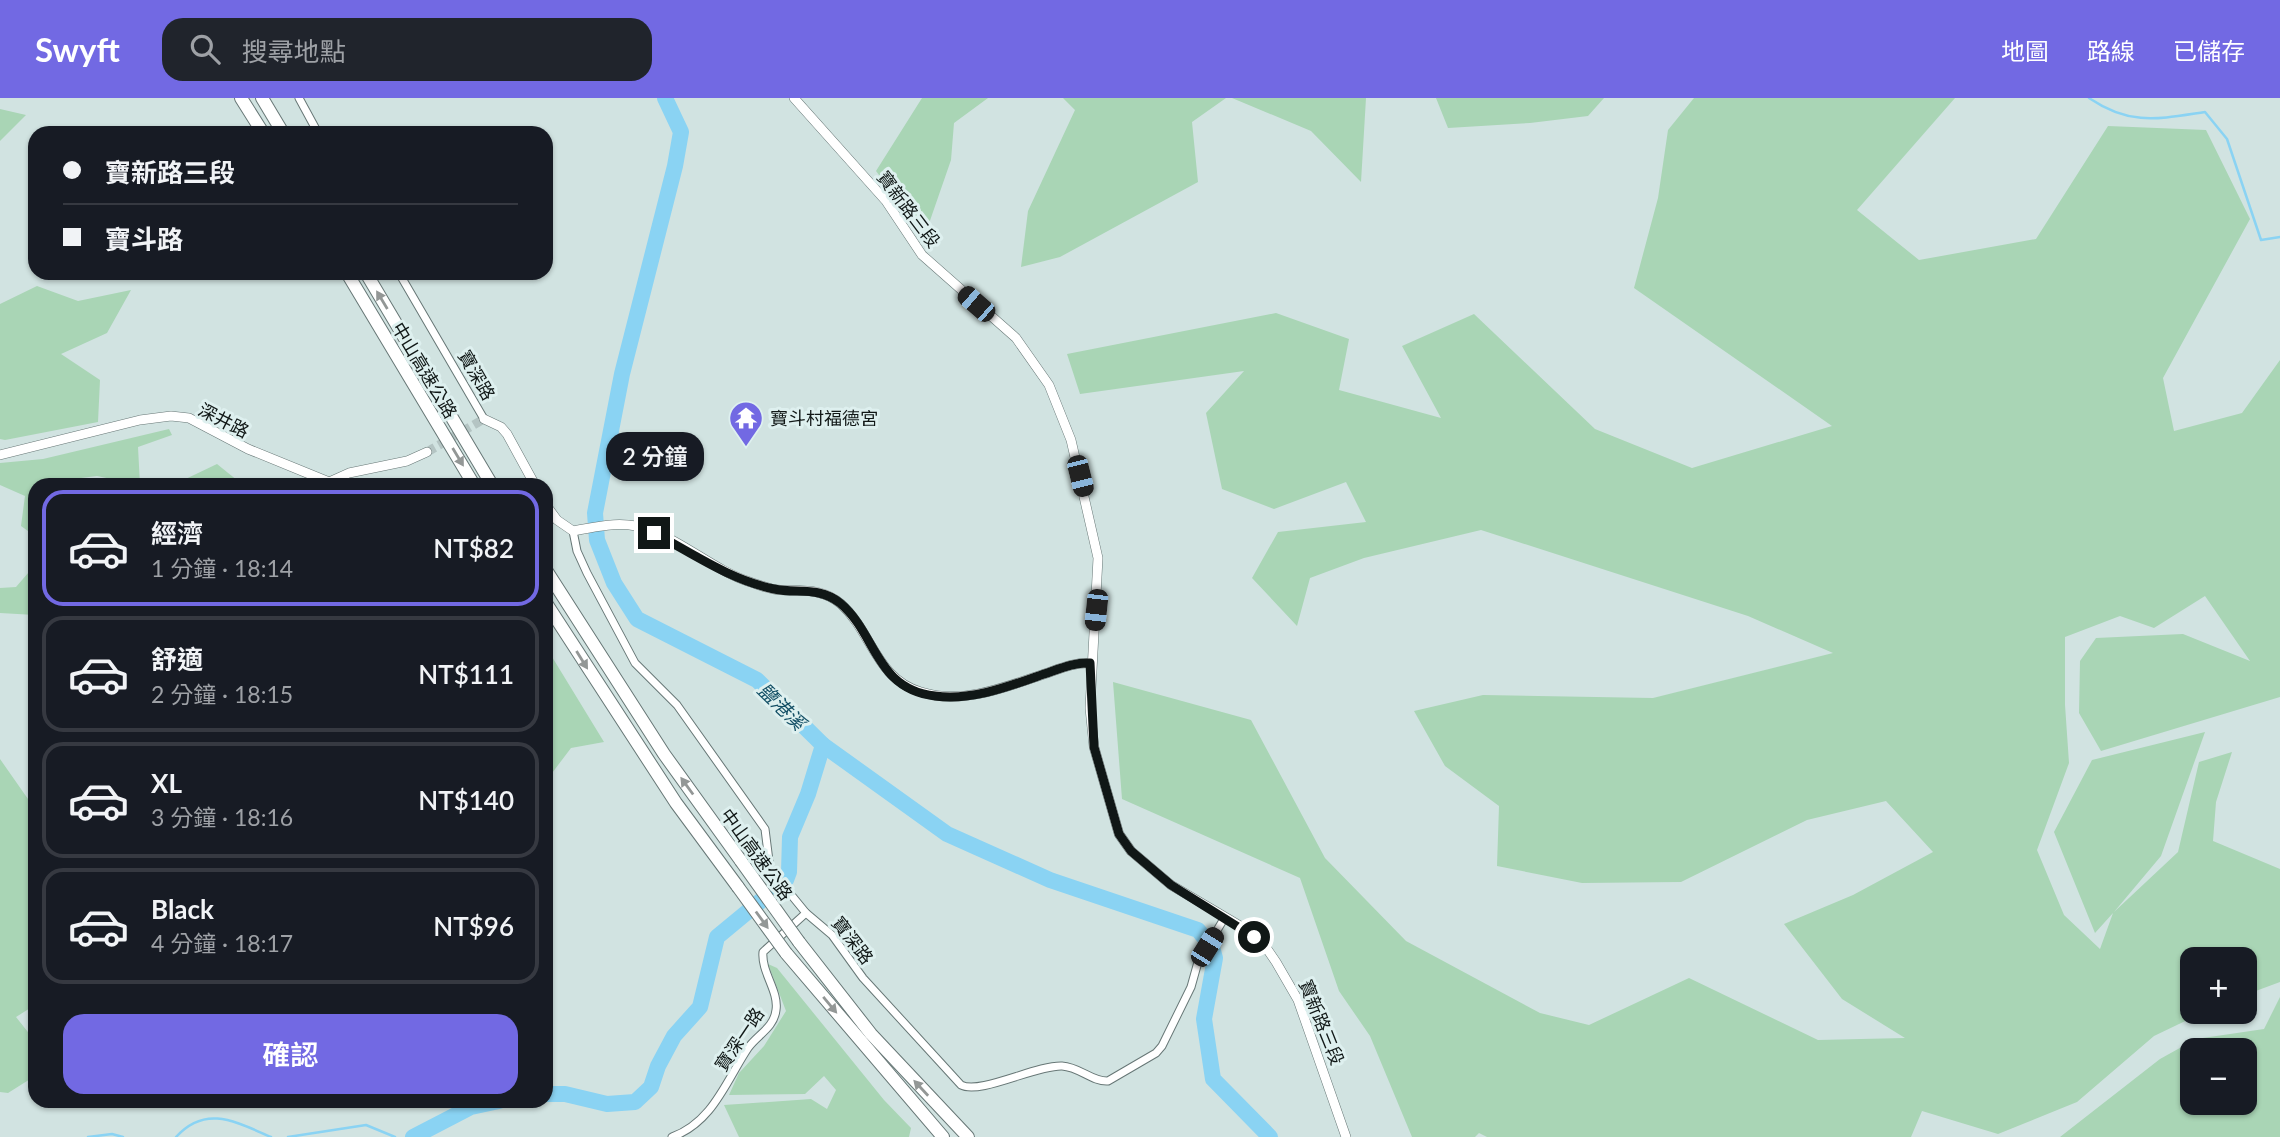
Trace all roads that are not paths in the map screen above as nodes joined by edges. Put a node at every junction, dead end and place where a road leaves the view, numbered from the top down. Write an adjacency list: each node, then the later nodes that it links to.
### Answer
1 (241, 98): 5 (highway)
2 (262, 98): 6 (highway)
3 (299, 98): 7 (street)
4 (794, 98): 23 (street, 寶新路三段)
5 (258, 126)
6 (279, 126)
7 (314, 126)
8 (350, 280): 16 (highway, 中山高速公路, one-way to 16)
9 (370, 280): 17 (highway, 中山高速公路, one-way to 9)
10 (403, 280): 11 (street, 寶深路)
11 (484, 419): 18 (street, 寶深路)
12 (427, 452): 15 (street, 深井路)
13 (0, 455): 14 (street, 深井路)
14 (318, 478)
15 (337, 478)
16 (470, 478)
17 (488, 478)
18 (531, 478)
19 (553, 515): 20 (street)
20 (573, 531): 23 (street); 24 (street, 寶深路)
21 (553, 581): 28 (highway, 中山高速公路, one-way to 21, bridge)
22 (553, 614): 27 (highway, 中山高速公路, one-way to 27, bridge)
23 (1090, 663): 25 (street, 寶新路三段)
24 (806, 913): 25 (street, 寶深路); 26 (street, 寶深一路)
25 (1225, 917): 29 (street, 寶新路三段)
26 (672, 1137)
27 (943, 1137)
28 (968, 1137)
29 (1346, 1137)

